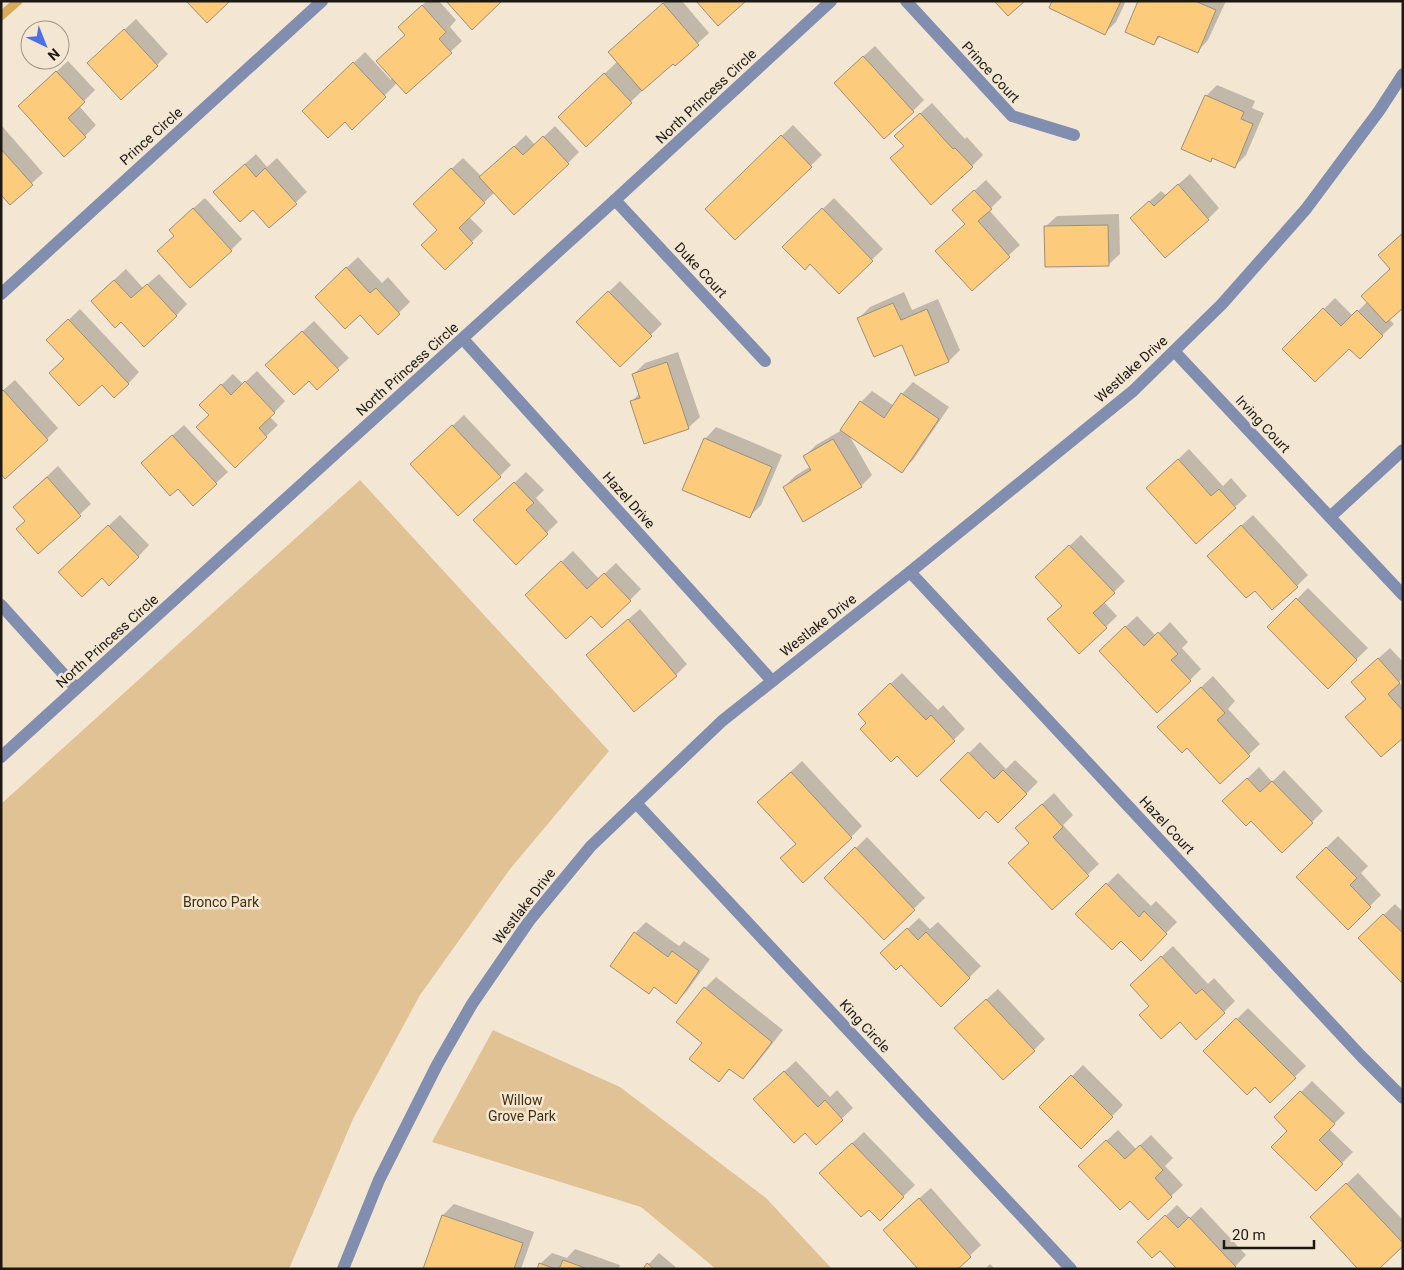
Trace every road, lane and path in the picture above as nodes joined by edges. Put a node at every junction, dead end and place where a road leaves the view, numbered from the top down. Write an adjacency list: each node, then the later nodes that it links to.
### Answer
1 (322, 1): 7 (street, Prince Circle)
2 (831, 1): 6 (street, North Princess Circle)
3 (906, 1): 5 (street, Prince Court)
4 (1403, 74): 9 (street, Westlake Drive)
5 (1074, 135)
6 (615, 200): 8 (street, North Princess Circle); 10 (street, Duke Court)
7 (1, 294)
8 (463, 339): 16 (street, Hazel Drive); 17 (street, North Princess Circle)
9 (1174, 350): 12 (street, Irving Court); 13 (street, Westlake Drive)
10 (765, 361)
11 (1403, 450): 12 (street)
12 (1330, 517): 14 (street, Irving Court)
13 (910, 572): 16 (street, Westlake Drive); 20 (street, Hazel Court)
14 (1403, 595)
15 (1, 605): 17 (street)
16 (772, 681): 19 (street, Westlake Drive)
17 (76, 688): 18 (street, North Princess Circle)
18 (1, 757)
19 (636, 803): 21 (street, Westlake Drive); 22 (street, King Circle)
20 (1403, 1098)
21 (343, 1269)
22 (1071, 1269)

